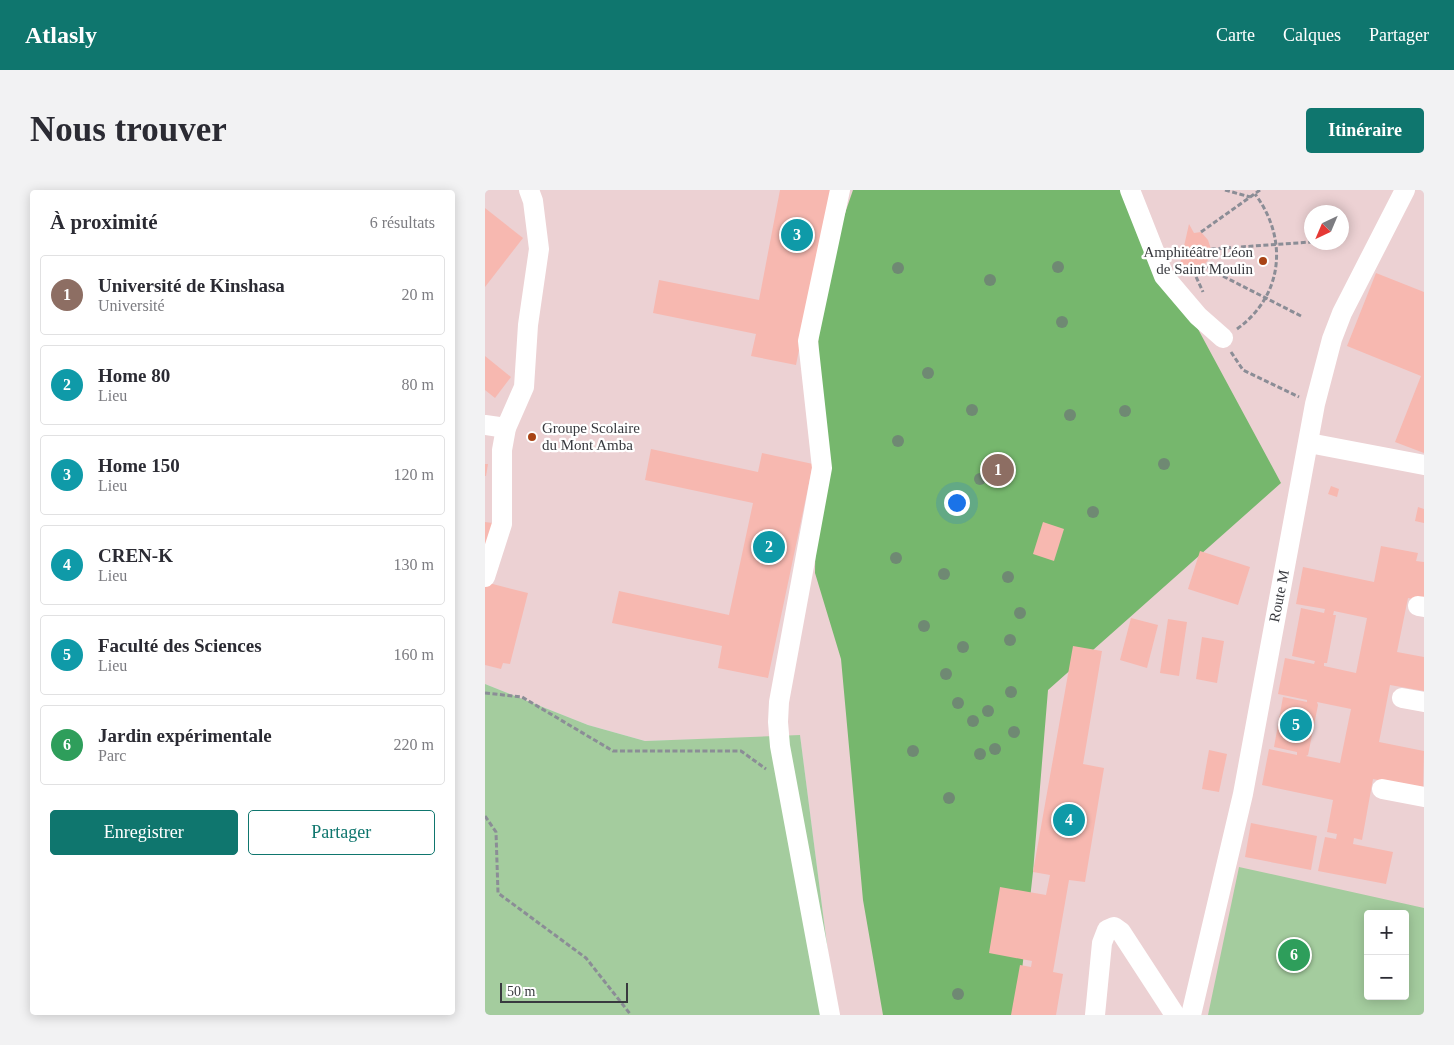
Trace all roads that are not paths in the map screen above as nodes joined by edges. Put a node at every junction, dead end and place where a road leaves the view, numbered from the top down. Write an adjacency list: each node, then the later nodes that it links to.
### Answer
1 (529, 190): 7 (lane)
2 (840, 190): 15 (lane)
3 (1130, 190): 5 (lane)
4 (1405, 190): 8 (lane, Route M)
5 (1223, 338)
6 (485, 425): 7 (lane)
7 (506, 428): 10 (lane)
8 (1309, 444): 9 (lane); 18 (lane, Route M)
9 (1424, 465)
10 (485, 577)
11 (1402, 698): 12 (lane)
12 (1424, 702)
13 (1381, 789): 14 (lane)
14 (1424, 797)
15 (830, 1015)
16 (1095, 1015): 17 (lane)
17 (1175, 1015)
18 (1191, 1015)

